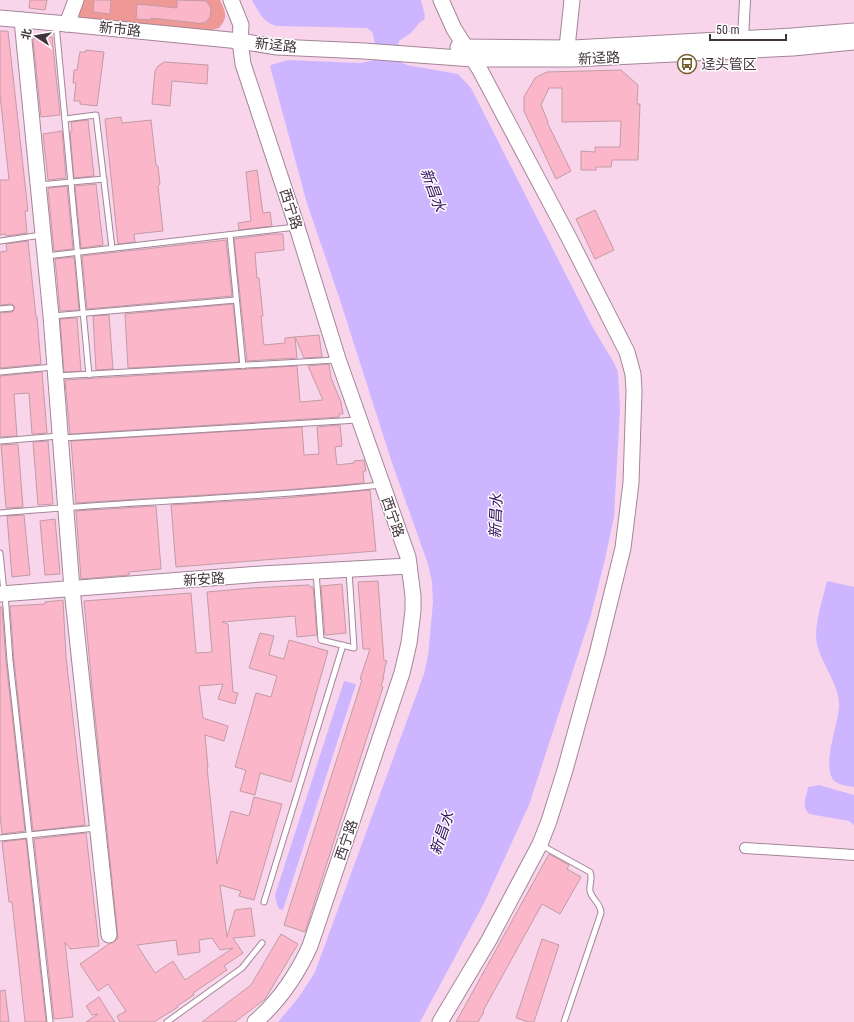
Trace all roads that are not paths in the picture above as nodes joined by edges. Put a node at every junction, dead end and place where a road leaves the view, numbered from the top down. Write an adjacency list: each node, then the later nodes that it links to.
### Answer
1 (76, 0): 9 (street)
2 (231, 0): 12 (street, 西宁路)
3 (441, 0): 14 (street)
4 (562, 0): 15 (street)
5 (572, 0): 15 (street)
6 (745, 0): 11 (street)
7 (0, 18): 8 (street, 新市路)
8 (22, 20): 9 (street, 新市路); 19 (street)
9 (62, 23): 12 (street, 新市路); 16 (lane)
10 (854, 30): 11 (street, 新迳路)
11 (744, 39): 15 (street, 新迳路)
12 (240, 41): 14 (street, 新迳路); 20 (street, 西宁路)
13 (854, 42): 15 (street, 新迳路)
14 (470, 53): 15 (street, 新迳路); 53 (street)
15 (562, 53)
16 (65, 119): 17 (lane); 18 (lane)
17 (104, 179): 18 (lane); 24 (lane)
18 (72, 182): 19 (lane); 25 (lane)
19 (38, 186): 21 (street)
20 (297, 227): 22 (lane); 32 (street, 西宁路)
21 (43, 235): 23 (lane); 26 (street)
22 (230, 235): 24 (lane); 27 (lane)
23 (0, 241)
24 (112, 248): 25 (lane)
25 (79, 252): 26 (lane); 30 (lane)
26 (45, 256): 31 (street)
27 (236, 300): 30 (lane); 33 (lane)
28 (11, 308): 29 (lane)
29 (0, 310)
30 (84, 313): 31 (lane); 36 (lane)
31 (51, 316): 35 (street)
32 (338, 359): 33 (lane); 37 (street, 西宁路)
33 (243, 366): 36 (lane)
34 (0, 372): 35 (lane)
35 (56, 372): 36 (lane); 38 (street)
36 (90, 375)
37 (359, 420): 38 (lane); 40 (street, 西宁路)
38 (61, 437): 39 (lane); 41 (street)
39 (0, 441)
40 (382, 485): 41 (lane); 44 (street, 西宁路)
41 (66, 507): 42 (lane); 47 (street)
42 (0, 513)
43 (0, 553): 48 (lane)
44 (409, 566): 45 (street, 新安路); 61 (street, 西宁路)
45 (349, 570): 46 (street, 新安路); 49 (lane)
46 (316, 571): 47 (street, 新安路); 49 (lane)
47 (72, 589): 48 (street, 新安路); 50 (street)
48 (3, 593): 51 (lane)
49 (343, 645): 56 (lane)
50 (98, 828): 51 (lane); 57 (street)
51 (28, 835): 52 (lane); 59 (lane)
52 (0, 838)
53 (540, 844): 62 (street); 63 (lane)
54 (745, 848): 55 (street)
55 (854, 855)
56 (264, 902)
57 (109, 935)
58 (262, 943): 60 (lane)
59 (50, 1022)
60 (167, 1022)
61 (255, 1022)
62 (440, 1022)
63 (564, 1022)

